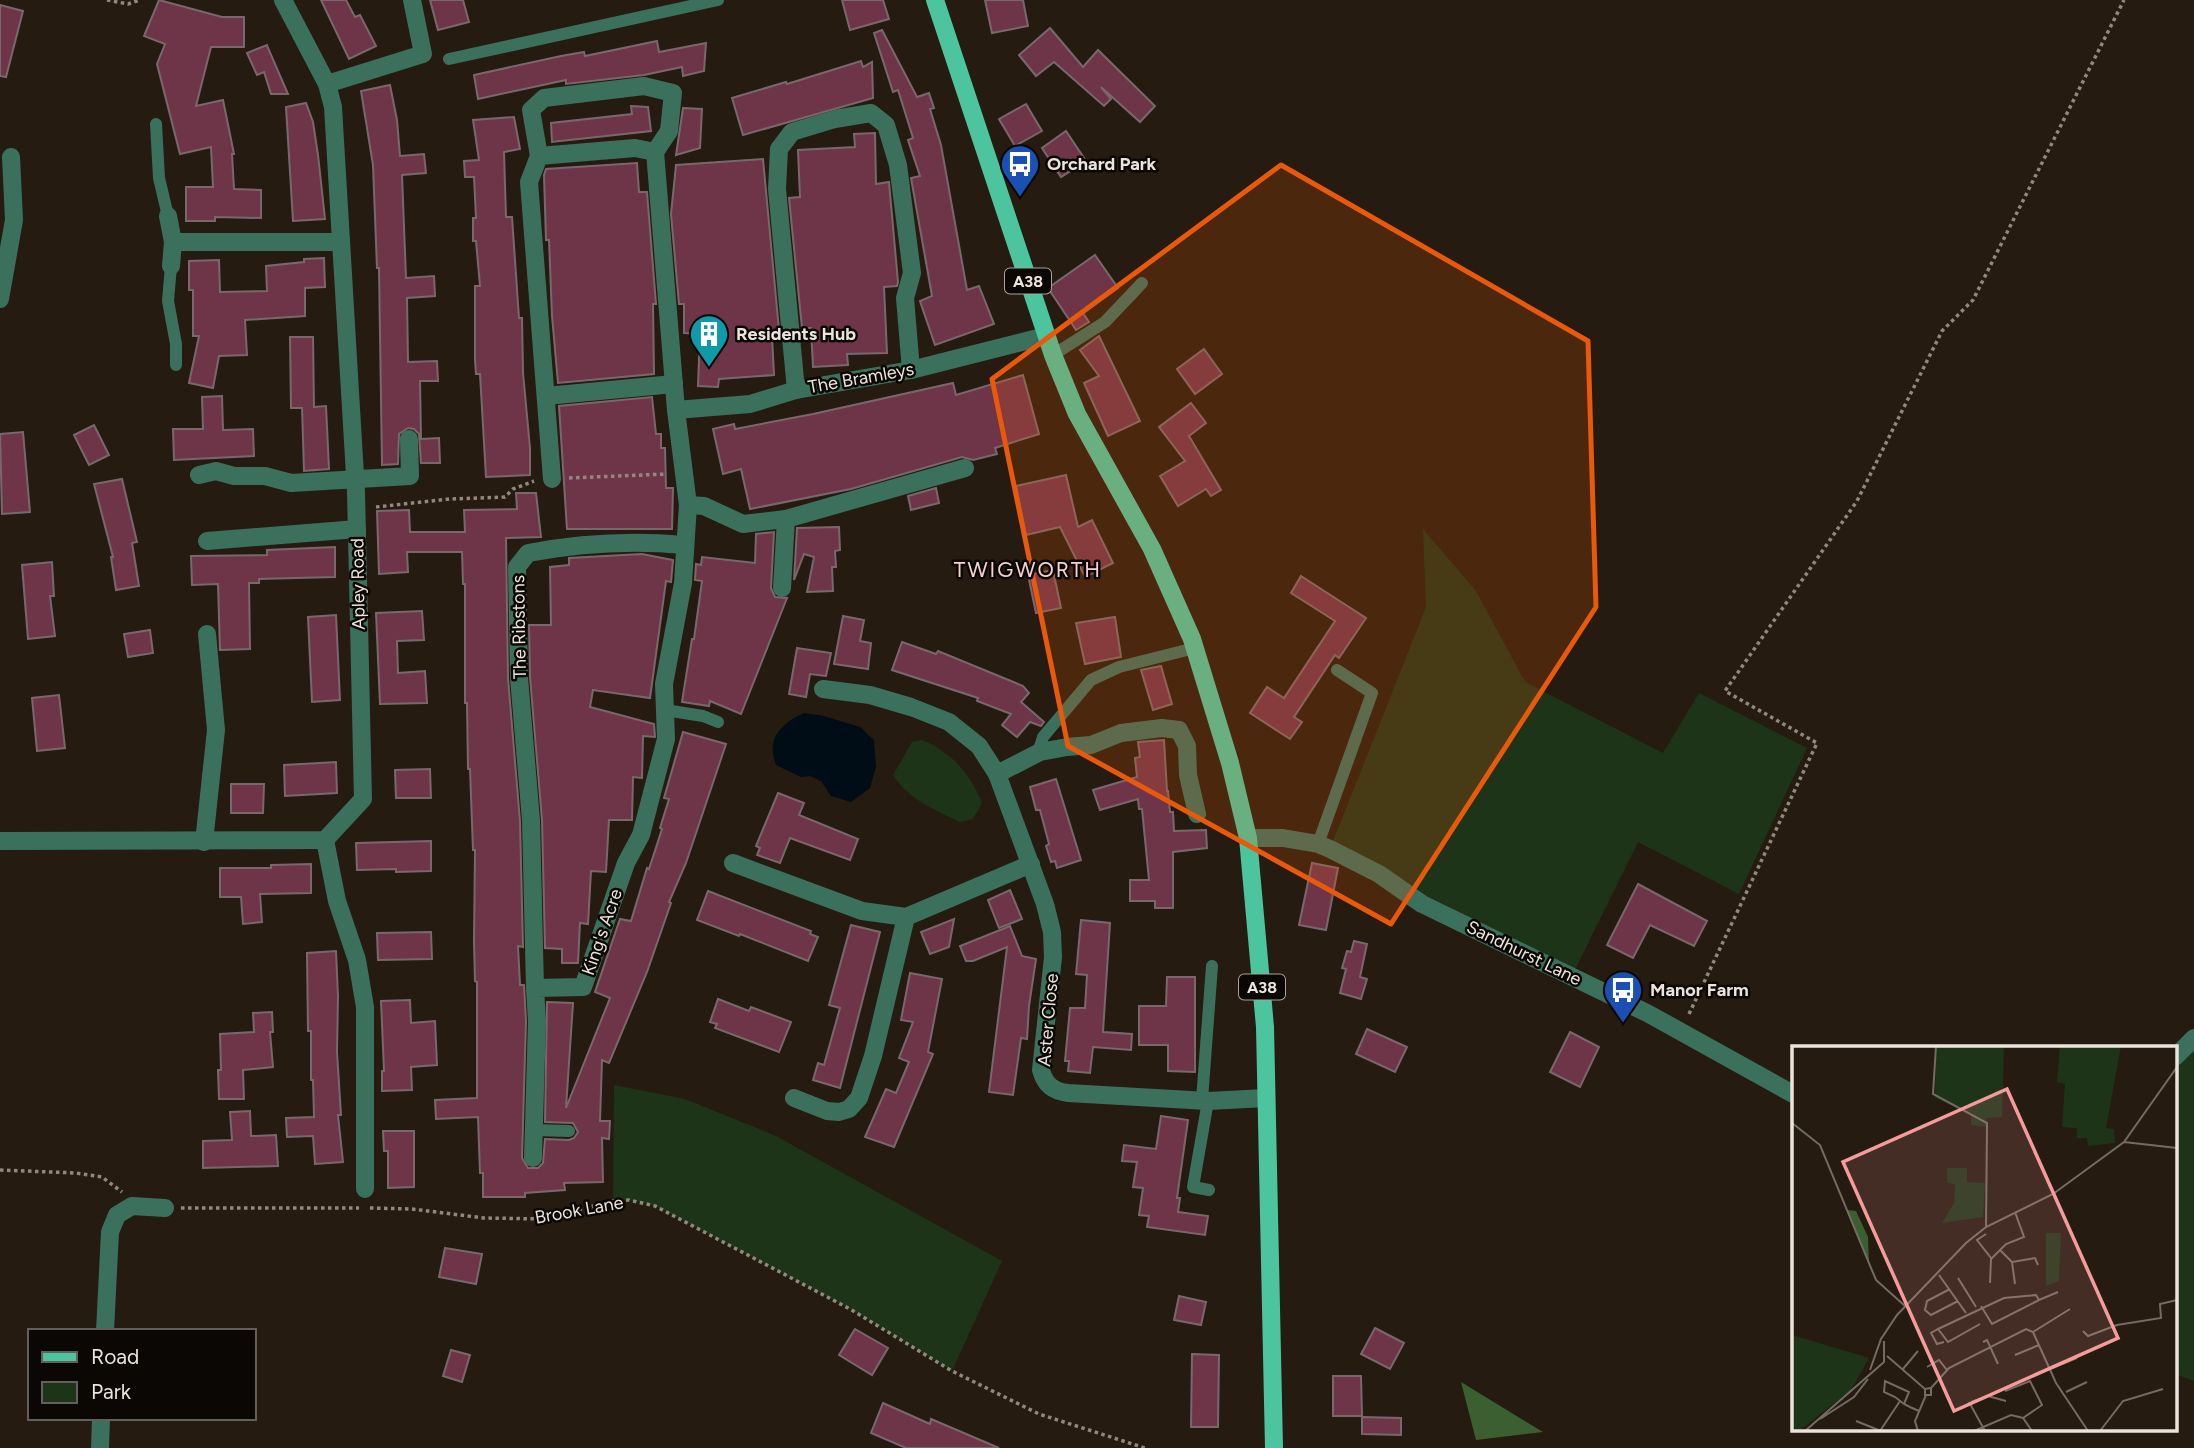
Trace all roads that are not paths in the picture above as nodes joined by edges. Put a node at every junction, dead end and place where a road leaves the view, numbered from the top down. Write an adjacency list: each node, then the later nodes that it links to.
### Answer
1 (283, 0): 6 (street, Apley Road)
2 (412, 0): 6 (street)
3 (718, 0): 5 (lane)
4 (935, 0): 17 (main road, A38)
5 (449, 59)
6 (327, 84): 13 (street, Apley Road)
7 (156, 124): 11 (lane)
8 (655, 152): 10 (street); 10 (street); 21 (street)
9 (10, 154): 16 (street)
10 (539, 156): 23 (street)
11 (168, 216): 12 (street)
12 (173, 242): 13 (street); 14 (street)
13 (341, 242): 29 (street, Apley Road)
14 (171, 266): 19 (lane)
15 (1143, 283): 18 (lane)
16 (0, 299)
17 (1046, 336): 18 (main road, A38); 20 (street, The Bramleys)
18 (1053, 355): 37 (main road, A38)
19 (176, 365)
20 (911, 370): 22 (street, The Bramleys); 22 (street)
21 (674, 384): 23 (street); 24 (street)
22 (796, 390): 24 (street, The Bramleys)
23 (546, 396): 28 (street)
24 (676, 410): 30 (street)
25 (409, 439): 29 (street)
26 (965, 468): 31 (street)
27 (200, 475): 29 (street)
28 (552, 479)
29 (355, 481): 32 (street, Apley Road)
30 (688, 505): 31 (street); 34 (street)
31 (786, 519): 35 (street)
32 (357, 529): 33 (street); 46 (street, Apley Road)
33 (207, 541)
34 (684, 545): 40 (street); 54 (street, The Ribstons)
35 (782, 588)
36 (207, 634): 48 (street)
37 (1195, 648): 42 (lane); 45 (main road, A38)
38 (1337, 670): 49 (lane)
39 (832, 694): 43 (street, Aster Close)
40 (665, 710): 41 (lane); 54 (street, King's Acre)
41 (719, 722)
42 (1038, 753): 43 (street); 44 (street)
43 (997, 774): 51 (street, Aster Close)
44 (1196, 814)
45 (1248, 838): 49 (street, Sandhurst Lane); 59 (main road, A38)
46 (325, 840): 48 (street); 64 (street)
47 (0, 841): 48 (street)
48 (204, 842)
49 (1318, 845): 57 (street, Sandhurst Lane)
50 (733, 863): 52 (street)
51 (1031, 863): 52 (street); 60 (street, Aster Close)
52 (906, 917): 58 (street)
53 (1212, 966): 60 (lane)
54 (535, 988): 61 (street)
55 (2194, 1038): 56 (street)
56 (2176, 1056)
57 (1792, 1093)
58 (794, 1098)
59 (1265, 1098): 60 (street, Aster Close); 70 (main road, A38)
60 (1205, 1100): 65 (lane)
61 (534, 1130): 62 (lane); 63 (street)
62 (569, 1131)
63 (533, 1158)
64 (365, 1189)
65 (1209, 1190)
66 (165, 1208): 67 (street)
67 (105, 1329)
68 (101, 1420): 69 (street)
69 (100, 1448)
70 (1273, 1448)

